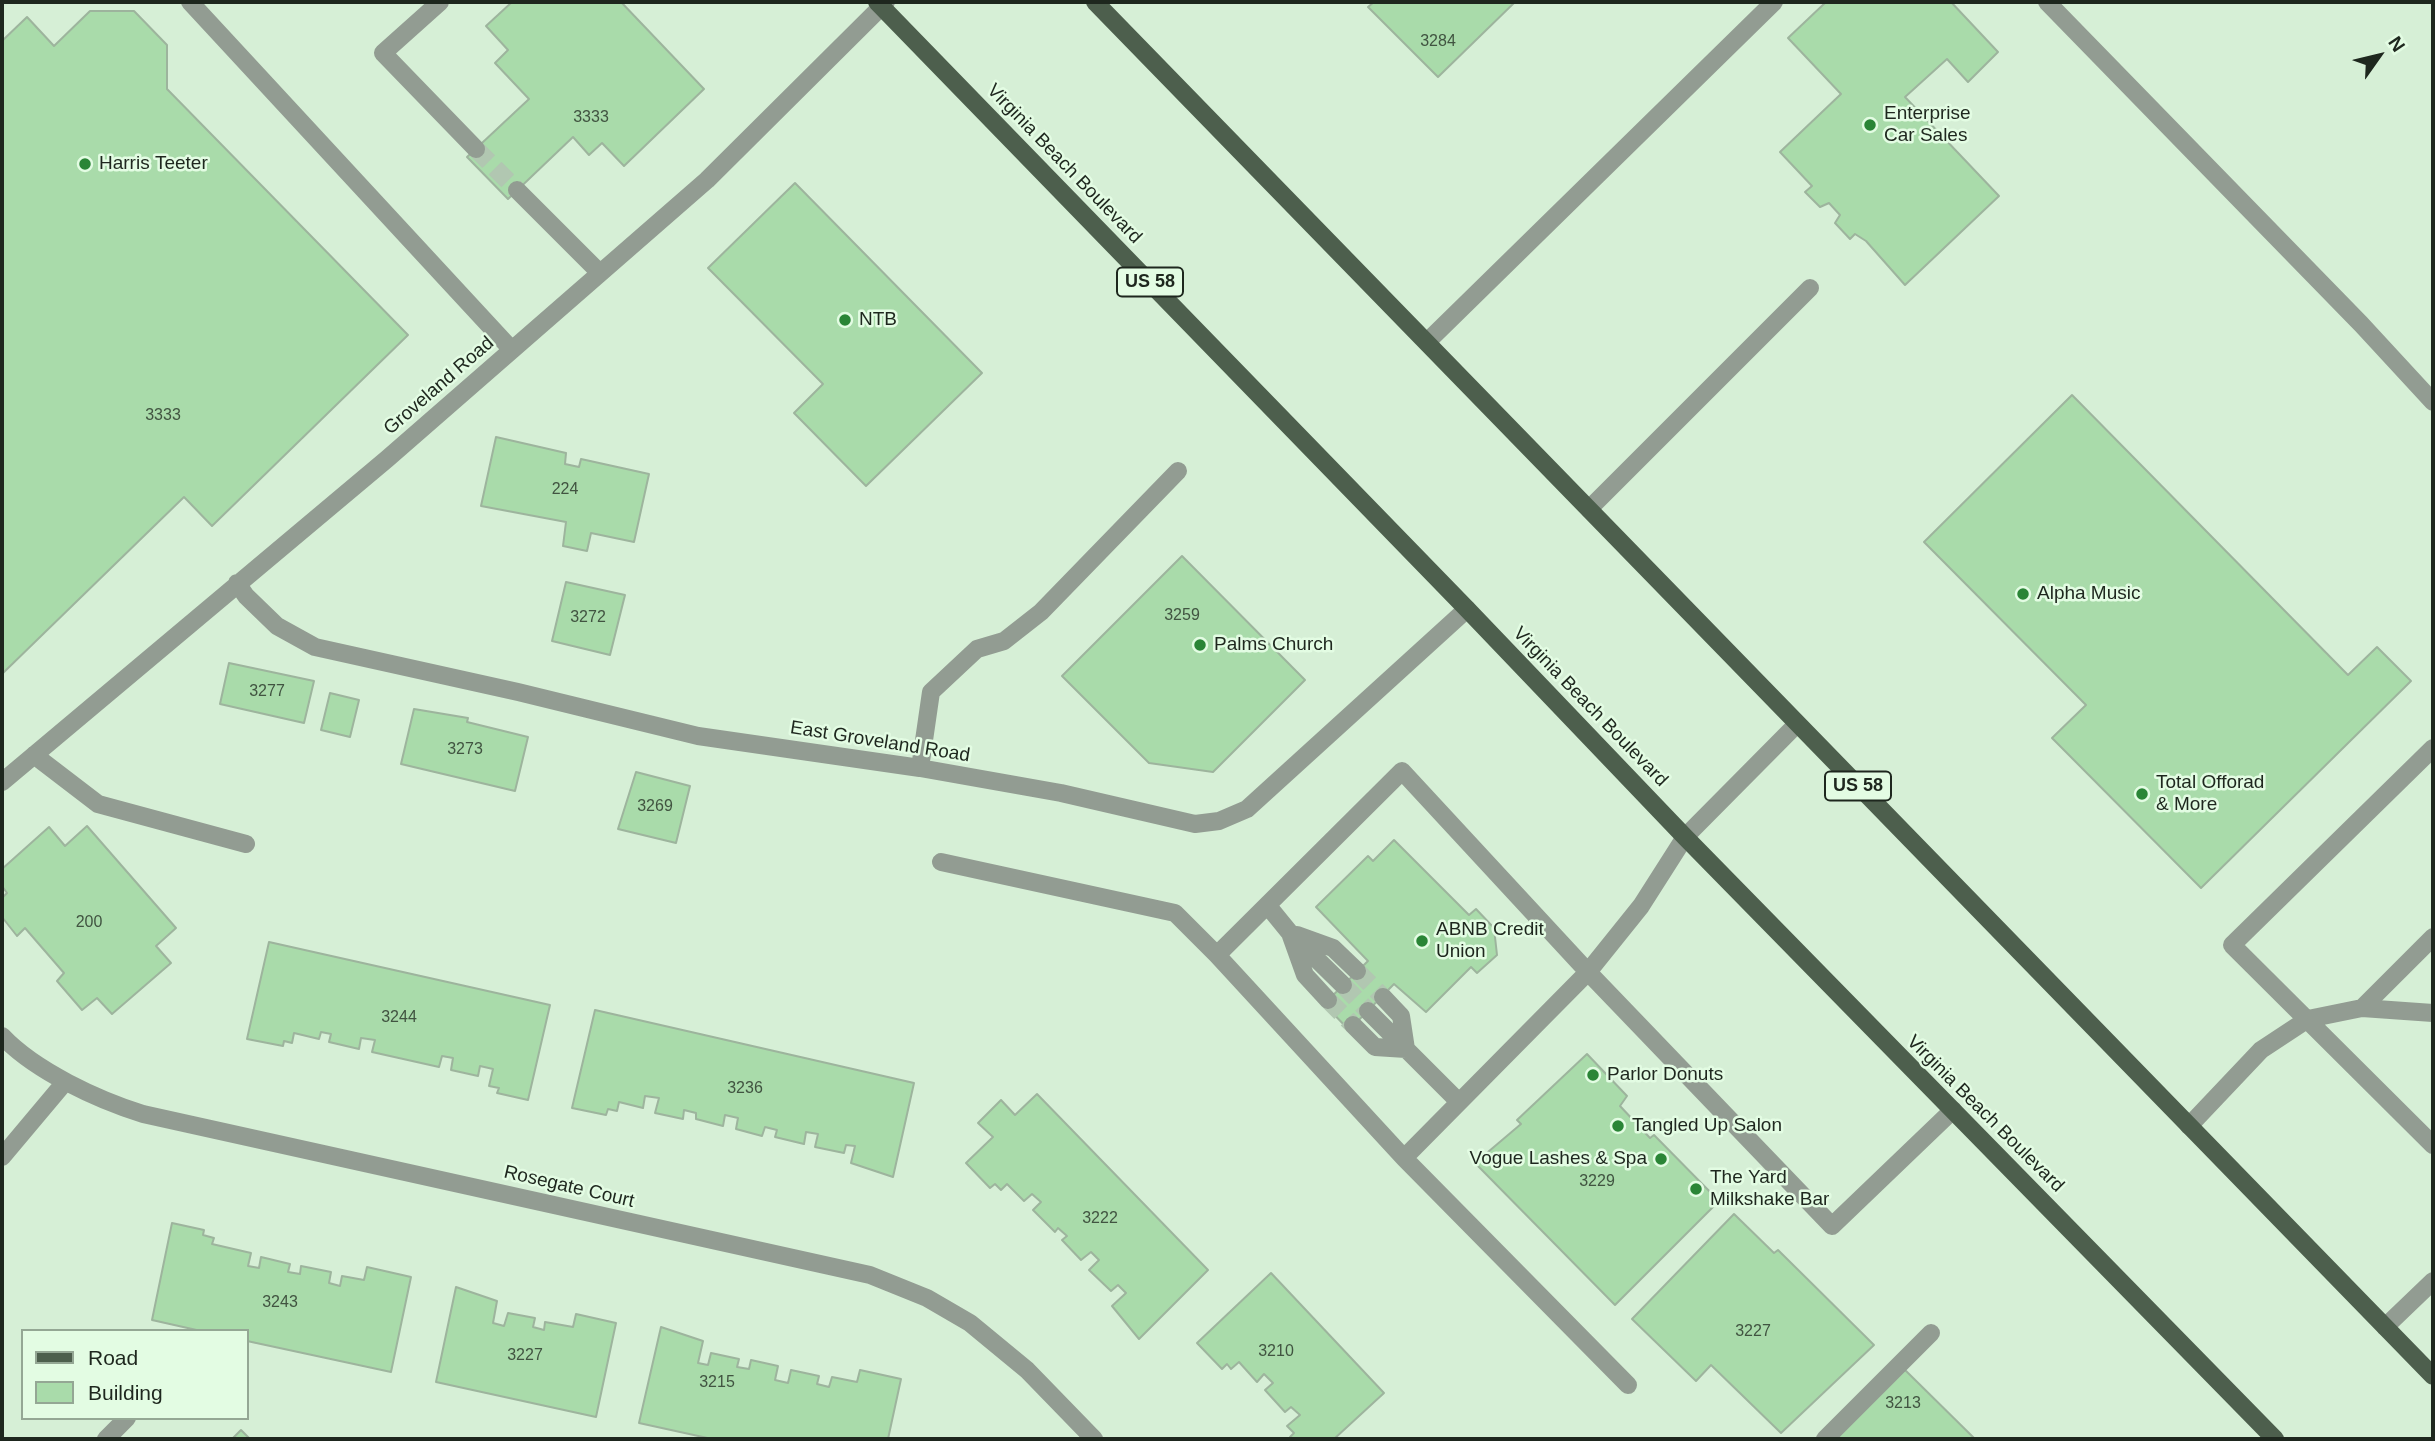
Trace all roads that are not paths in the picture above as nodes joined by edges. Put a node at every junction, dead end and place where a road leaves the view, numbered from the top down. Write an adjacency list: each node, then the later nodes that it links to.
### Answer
1 (190, 2): 12 (street)
2 (440, 2): 7 (street)
3 (1095, 2): 11 (main road, US 58)
4 (1774, 2): 11 (street)
5 (2047, 2): 13 (street)
6 (881, 3): 9 (street, Groveland Road); 17 (main road, Virginia Beach Boulevard / US 58)
7 (476, 149)
8 (517, 190): 9 (street)
9 (600, 273): 12 (street, Groveland Road)
10 (1810, 288): 15 (street)
11 (1428, 341): 15 (main road, US 58)
12 (512, 350): 16 (street, Groveland Road)
13 (2433, 402)
14 (1178, 471): 21 (street)
15 (1589, 509): 18 (main road, US 58)
16 (237, 583): 20 (street, Groveland Road); 21 (street, East Groveland Road)
17 (1467, 609): 21 (street, East Groveland Road); 23 (main road, Virginia Beach Boulevard / US 58)
18 (1797, 724): 23 (street); 45 (main road, US 58)
19 (2433, 748): 38 (street)
20 (34, 755): 22 (street, Groveland Road); 24 (street)
21 (920, 768)
22 (2, 782)
23 (1685, 837): 31 (street); 44 (main road, Virginia Beach Boulevard / US 58)
24 (246, 844)
25 (941, 862): 29 (street)
26 (1268, 906): 27 (street); 29 (street); 31 (street)
27 (1290, 933): 30 (street); 32 (street); 34 (street)
28 (2433, 937): 35 (street)
29 (1217, 954): 48 (street)
30 (1357, 971)
31 (1588, 972): 43 (street); 44 (street)
32 (1343, 985)
33 (1383, 997): 41 (street)
34 (1328, 1000)
35 (2361, 1008): 37 (street); 38 (street)
36 (1367, 1011): 41 (street)
37 (2433, 1013)
38 (2308, 1019): 45 (street); 46 (street)
39 (1353, 1025): 41 (street)
40 (2, 1035): 42 (street, Rosegate Court)
41 (1406, 1049): 43 (street)
42 (65, 1082): 47 (street); 56 (street, Rosegate Court)
43 (1459, 1102): 48 (street)
44 (1953, 1110): 58 (main road, Virginia Beach Boulevard / US 58)
45 (2189, 1126): 50 (main road, US 58)
46 (2433, 1145)
47 (2, 1157)
48 (1404, 1158): 53 (street)
49 (2433, 1281): 50 (street)
50 (2385, 1327): 52 (main road, US 58)
51 (1931, 1333): 57 (street)
52 (2433, 1376)
53 (1629, 1385)
54 (125, 1420): 55 (street)
55 (106, 1439)
56 (1094, 1439)
57 (1825, 1439)
58 (2275, 1439)

